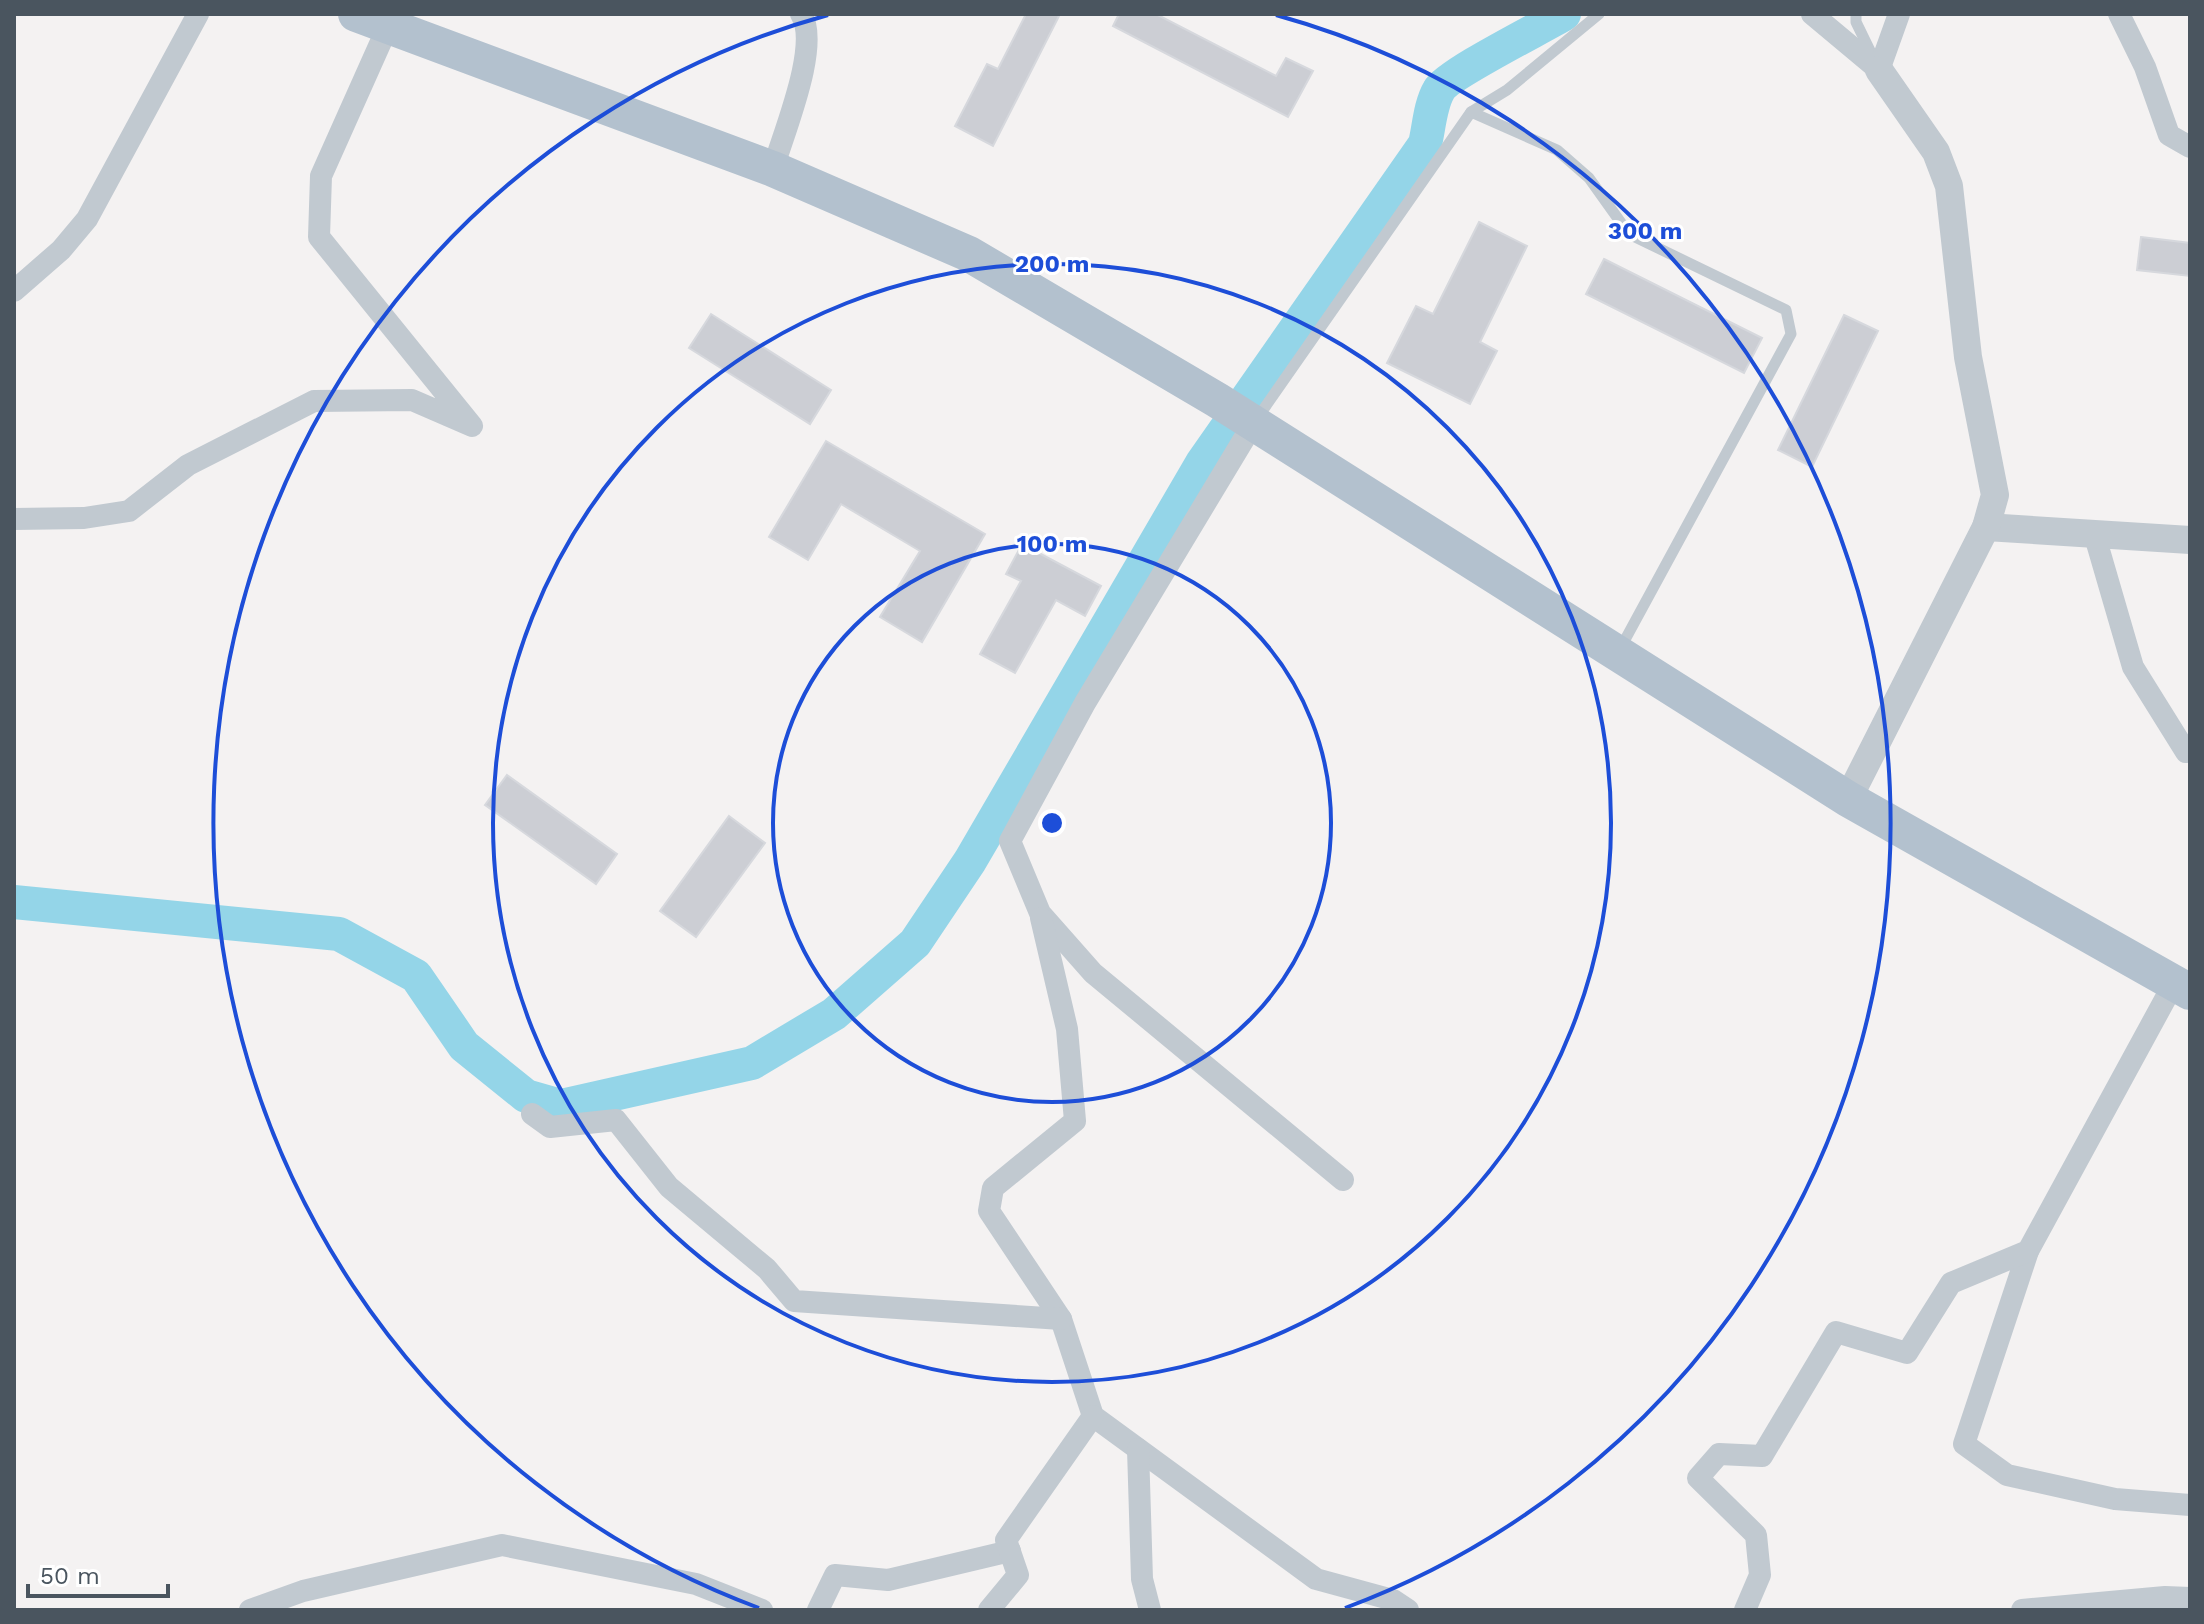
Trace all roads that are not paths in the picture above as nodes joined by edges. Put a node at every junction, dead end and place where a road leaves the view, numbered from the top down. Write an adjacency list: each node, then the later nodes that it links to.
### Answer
1 (198, 14): 13 (street)
2 (801, 14): 12 (street)
3 (1599, 14): 10 (lane)
4 (1812, 14): 9 (street)
5 (1856, 14): 9 (lane)
6 (1899, 14): 9 (street)
7 (2119, 14): 11 (street)
8 (372, 20): 12 (main road); 15 (street)
9 (1879, 70): 16 (street)
10 (1471, 112): 14 (lane); 19 (lane)
11 (2190, 147)
12 (773, 169): 14 (main road)
13 (14, 291)
14 (1252, 424): 19 (main road); 22 (street)
15 (14, 519)
16 (1986, 527): 17 (street); 21 (street)
17 (2094, 533): 18 (street); 20 (street)
18 (2190, 540)
19 (1617, 653): 21 (main road)
20 (2190, 751)
21 (1848, 799): 23 (main road)
22 (1040, 913): 25 (street); 27 (street)
23 (2182, 988): 26 (street)
24 (532, 1114): 27 (street)
25 (1343, 1180)
26 (2028, 1251): 30 (street); 39 (street)
27 (1061, 1319): 28 (street)
28 (1093, 1416): 29 (street); 31 (street)
29 (1138, 1449): 37 (street); 38 (street)
30 (2190, 1505)
31 (1010, 1551): 35 (street); 36 (street)
32 (2190, 1598): 40 (street)
33 (250, 1610): 34 (street)
34 (762, 1610)
35 (818, 1610)
36 (989, 1610)
37 (1150, 1610)
38 (1408, 1610)
39 (1745, 1610)
40 (2022, 1610)

